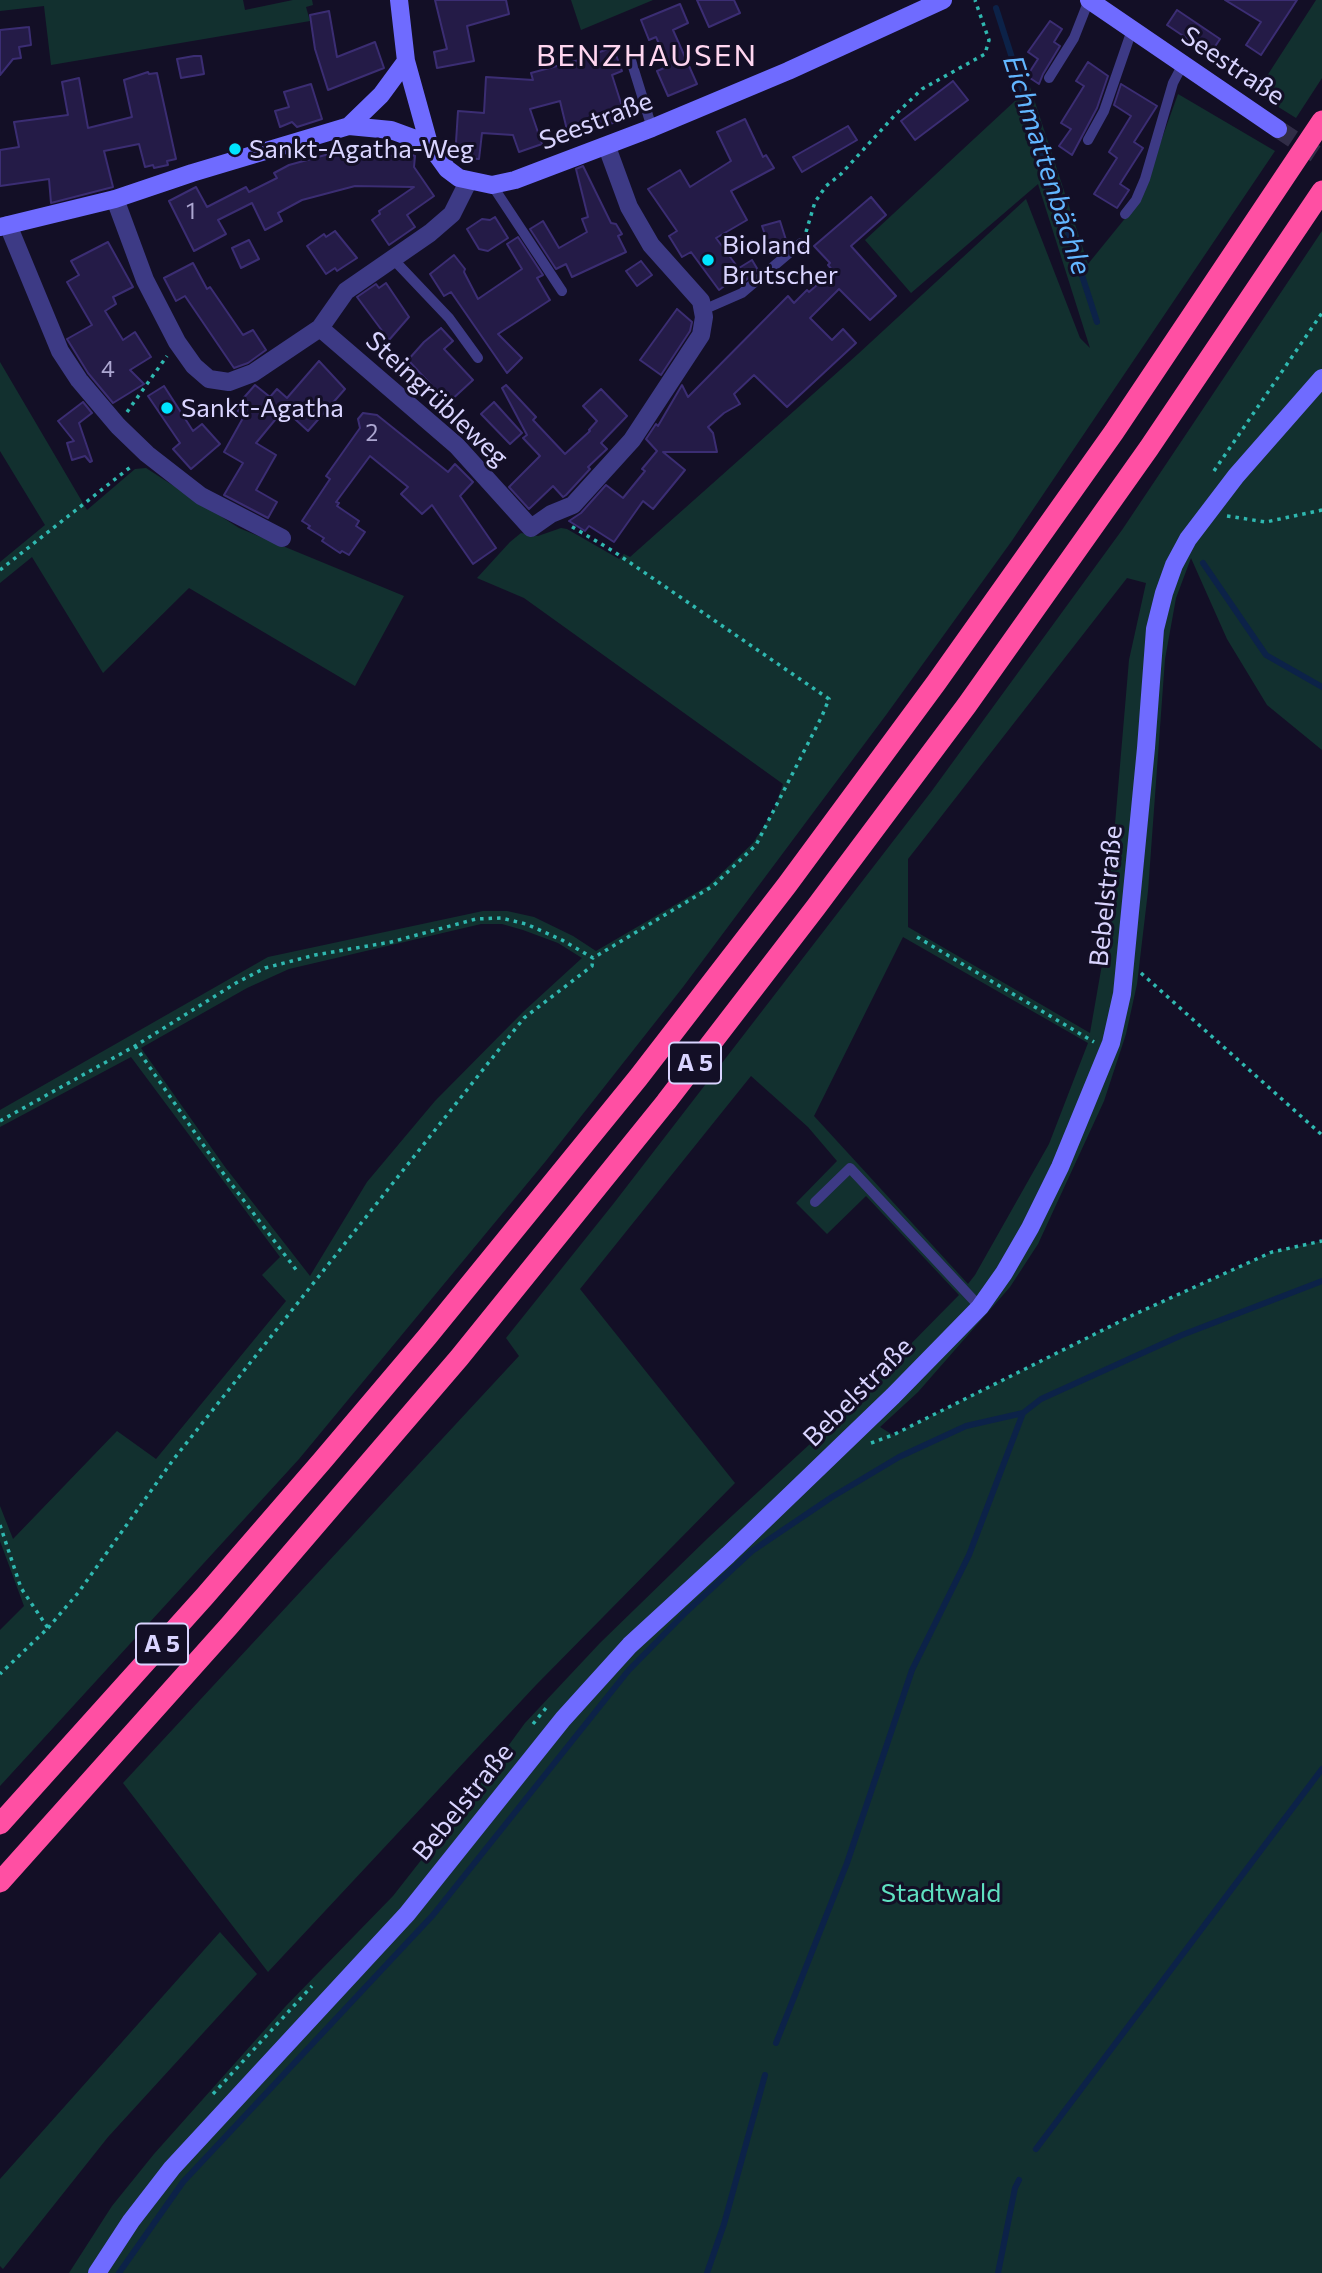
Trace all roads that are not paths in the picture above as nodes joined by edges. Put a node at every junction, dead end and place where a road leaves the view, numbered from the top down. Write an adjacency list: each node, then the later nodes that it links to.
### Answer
1 (399, 0): 6 (street)
2 (943, 0): 11 (street, Seestraße)
3 (1089, 0): 4 (street, Seestraße); 8 (lane)
4 (1132, 30): 7 (street, Seestraße); 13 (lane)
5 (630, 57): 11 (lane)
6 (406, 61): 10 (street); 14 (street)
7 (1183, 64): 12 (street, Seestraße); 20 (lane)
8 (1049, 78)
9 (1322, 121): 32 (highway, A 5)
10 (349, 126): 14 (street); 19 (street)
11 (653, 128): 15 (street, Seestraße)
12 (1278, 129)
13 (1088, 140)
14 (429, 144): 16 (street)
15 (607, 147): 17 (street, Seestraße); 25 (street)
16 (468, 182): 17 (street, Seestraße); 23 (street)
17 (492, 185): 24 (lane)
18 (1322, 191): 33 (highway, A 5)
19 (115, 199): 21 (street); 26 (street)
20 (1125, 214)
21 (4, 226): 29 (street)
22 (801, 243): 25 (lane)
23 (393, 259): 26 (street); 27 (lane)
24 (562, 290)
25 (703, 310): 26 (street, Steingrübleweg)
26 (320, 328)
27 (478, 358)
28 (1322, 378): 31 (street, Bebelstraße)
29 (282, 538)
30 (815, 1202): 31 (lane)
31 (980, 1307): 34 (street, Bebelstraße)
32 (0, 1824)
33 (0, 1882)
34 (97, 2273)

